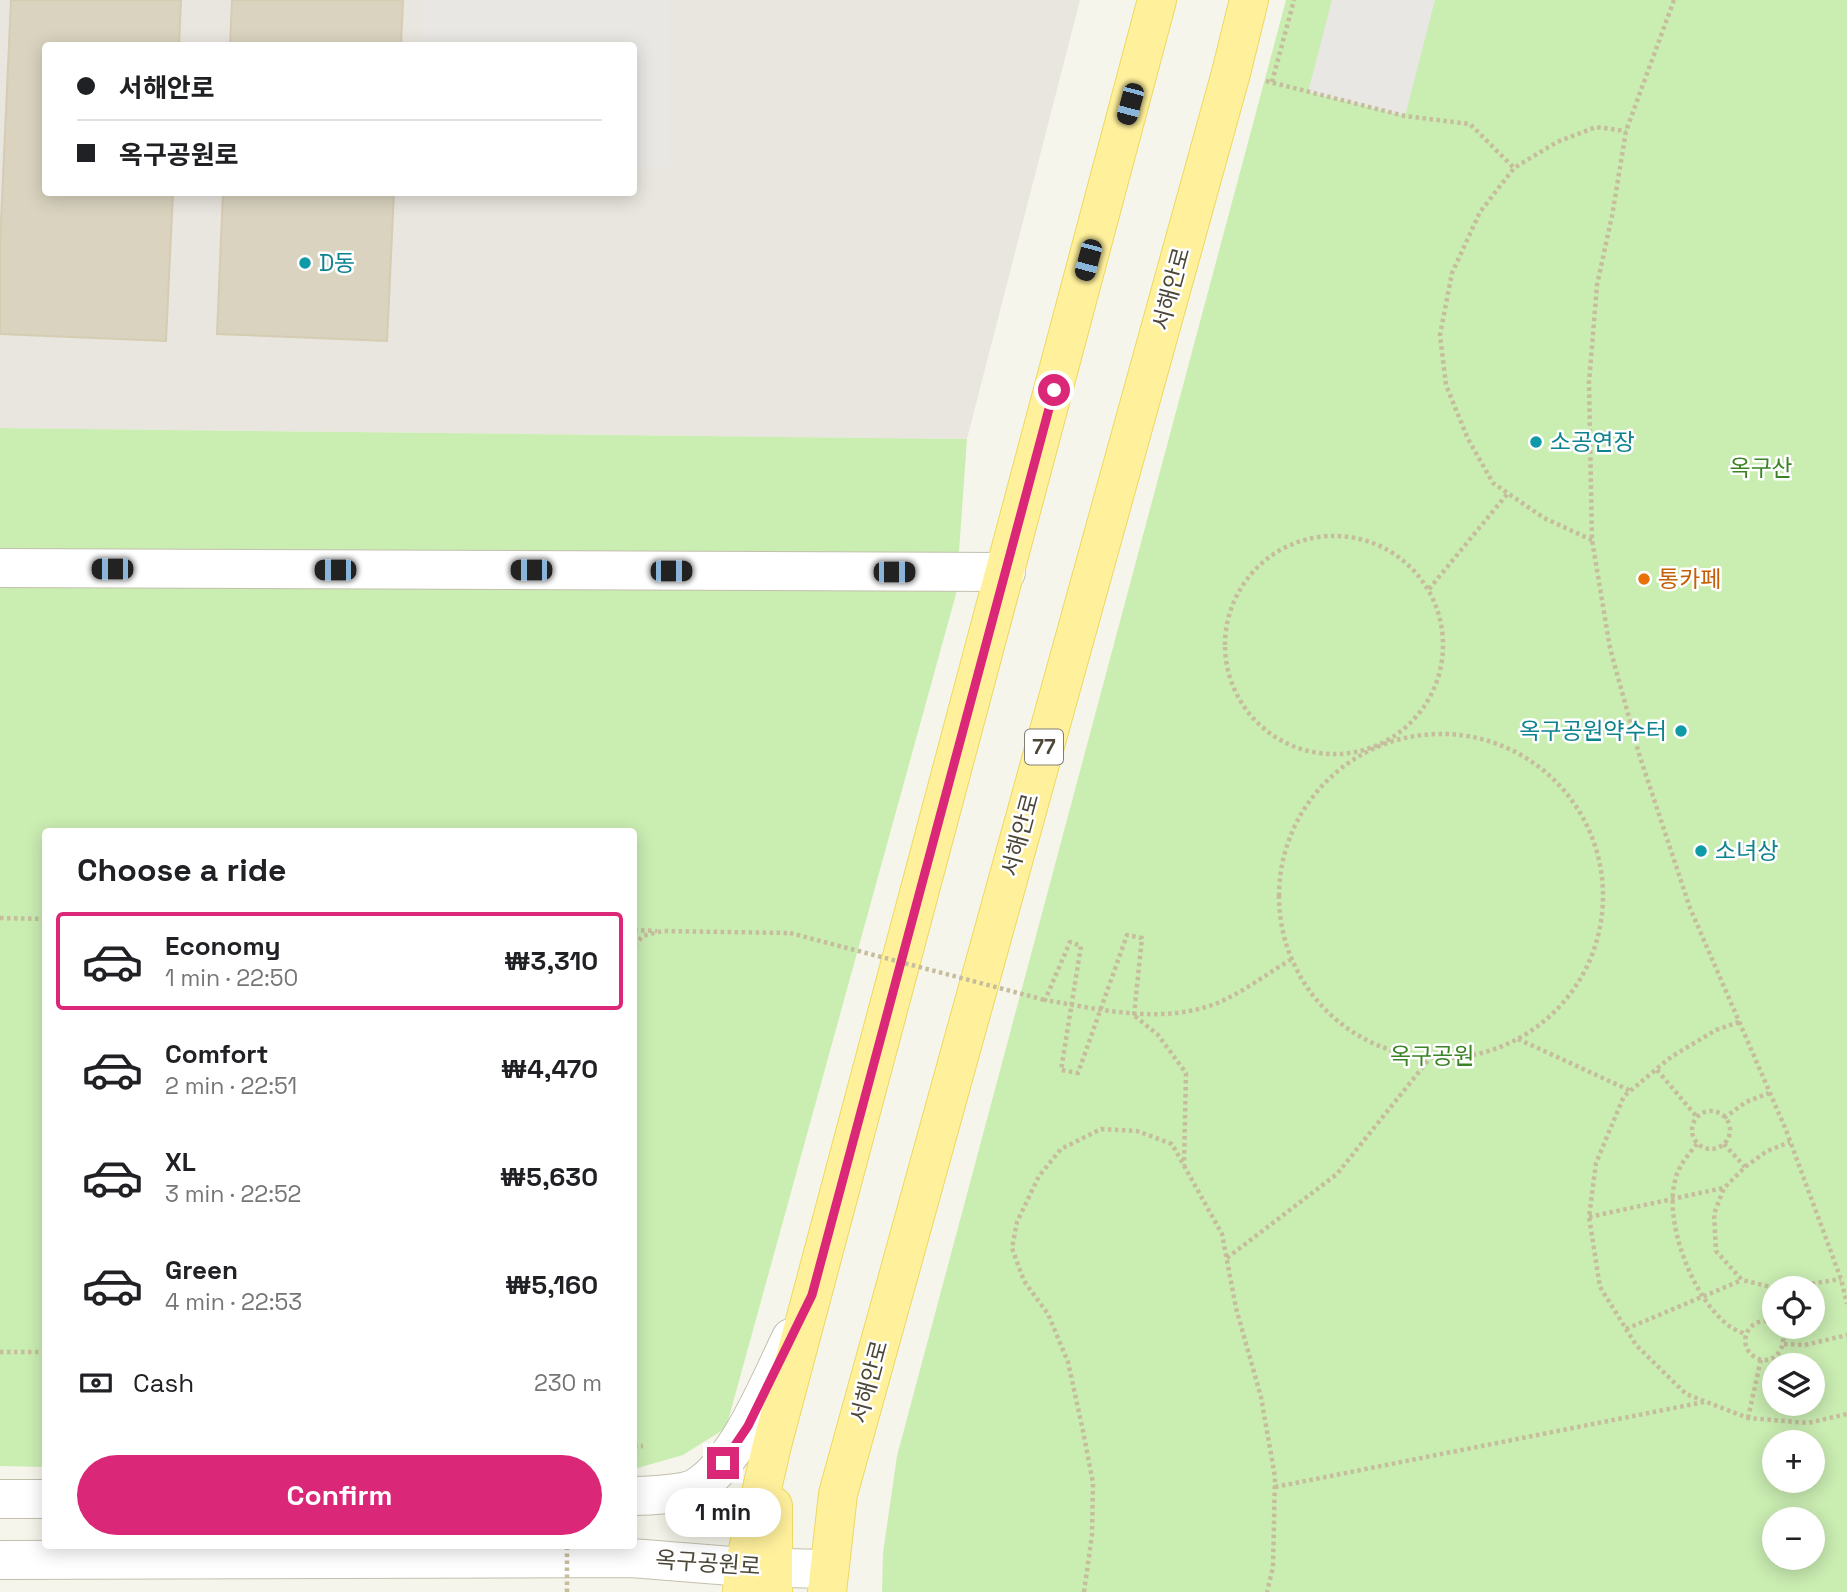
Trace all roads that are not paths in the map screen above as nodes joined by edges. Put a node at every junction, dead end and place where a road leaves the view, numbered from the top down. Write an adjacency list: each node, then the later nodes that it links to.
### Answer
1 (1157, 0): 4 (main road)
2 (1249, 0): 11 (main road, 서해안로 / 77)
3 (0, 569): 4 (street)
4 (1006, 572): 5 (main road)
5 (812, 1295): 6 (street); 10 (main road)
6 (637, 1496)
7 (0, 1499): 8 (street)
8 (42, 1499)
9 (0, 1560): 10 (street, 옥구공원로)
10 (758, 1580): 11 (street, 옥구공원로)
11 (828, 1580)

